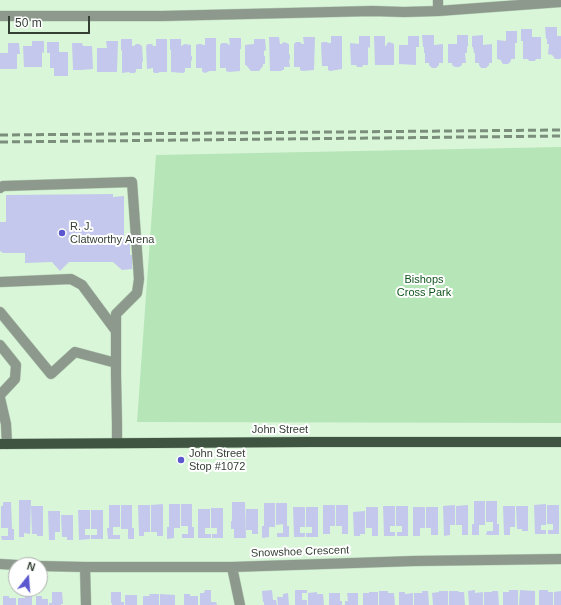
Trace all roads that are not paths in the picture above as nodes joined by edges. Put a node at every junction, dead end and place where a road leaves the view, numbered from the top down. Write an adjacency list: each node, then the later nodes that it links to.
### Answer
1 (438, 0): 3 (street)
2 (561, 2): 3 (street)
3 (438, 11): 4 (street)
4 (0, 16)
5 (0, 188): 8 (street)
6 (0, 282): 8 (street)
7 (0, 312): 10 (street)
8 (116, 331): 10 (street)
9 (0, 345): 11 (street)
10 (116, 363): 13 (street)
11 (0, 396): 14 (street)
12 (561, 442): 13 (main road, John Street)
13 (117, 443): 14 (main road, John Street)
14 (4, 444)
15 (561, 559): 18 (street, Snowshoe Crescent)
16 (48, 566): 17 (street, Snowshoe Crescent)
17 (86, 567): 18 (street, Snowshoe Crescent); 19 (street)
18 (232, 567): 20 (street)
19 (86, 605)
20 (240, 605)

